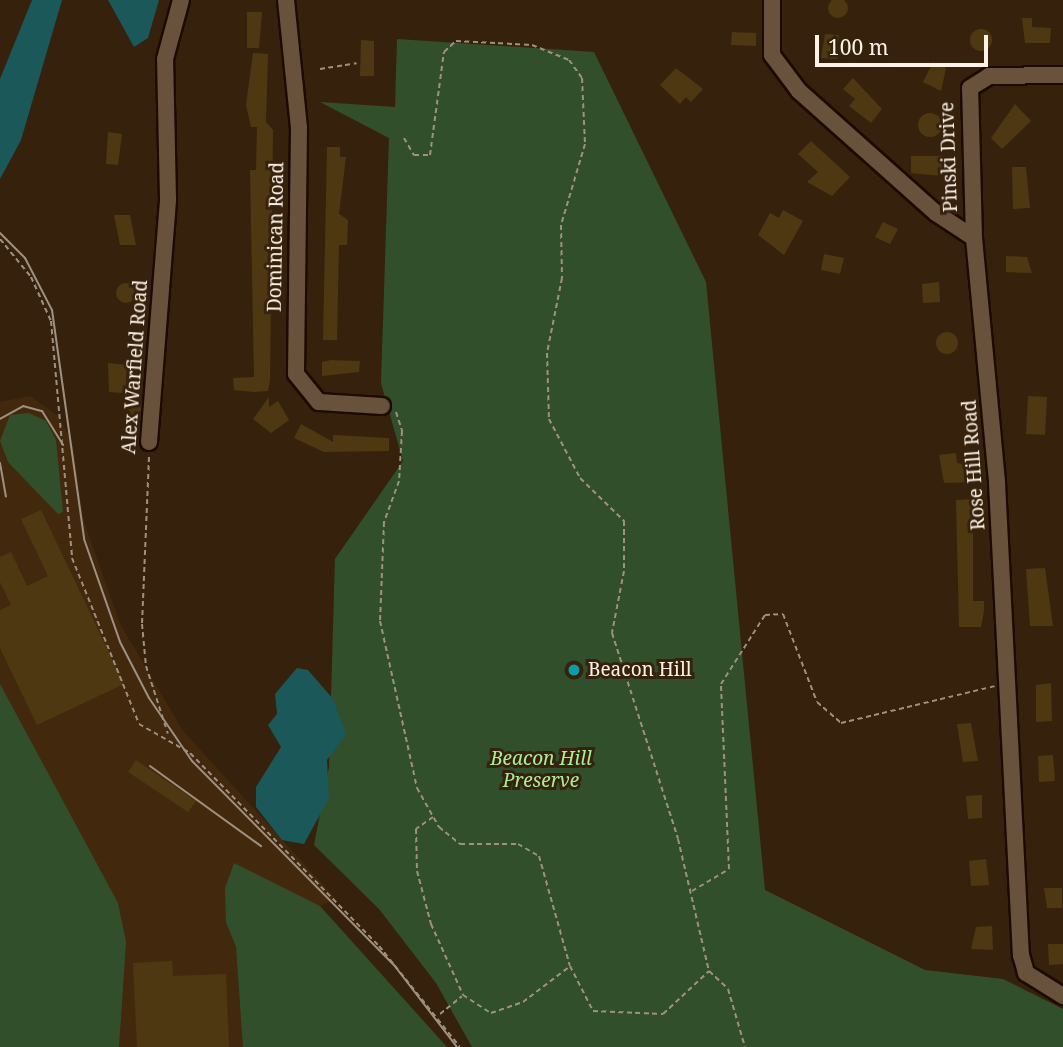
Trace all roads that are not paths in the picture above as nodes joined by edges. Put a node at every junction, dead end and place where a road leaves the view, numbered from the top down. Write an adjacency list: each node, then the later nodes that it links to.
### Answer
1 (181, 0): 7 (street, Alex Warfield Road)
2 (286, 0): 6 (street, Dominican Road)
3 (772, 0): 5 (street)
4 (1063, 75): 5 (street, Pinski Drive)
5 (974, 238): 8 (street, Rose Hill Road)
6 (382, 406)
7 (149, 442)
8 (1063, 996)

